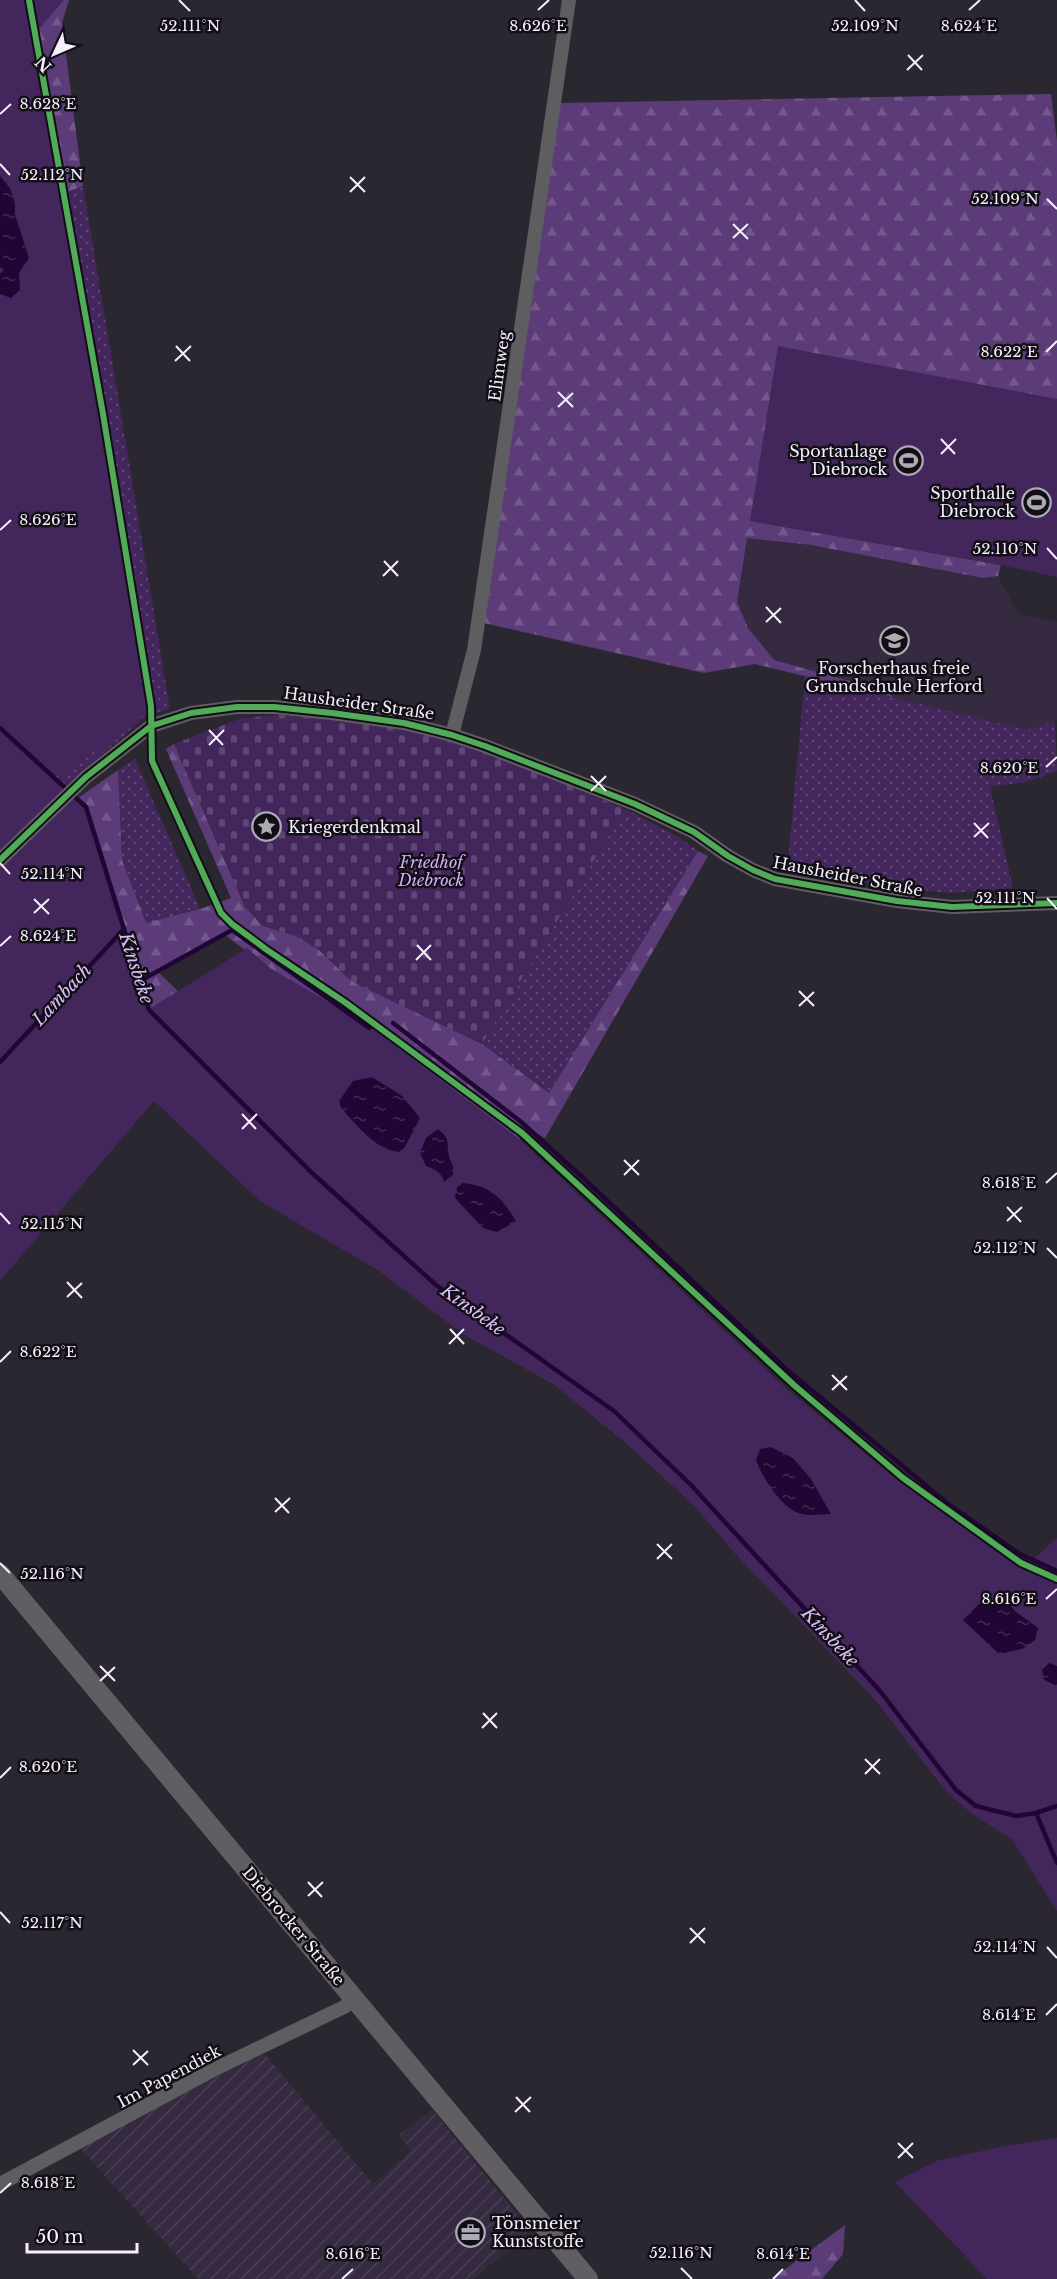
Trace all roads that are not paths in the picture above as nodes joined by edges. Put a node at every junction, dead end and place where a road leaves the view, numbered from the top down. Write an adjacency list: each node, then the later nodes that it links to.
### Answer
1 (569, 0): 2 (street, Elimweg)
2 (452, 735): 3 (street, Hausheider Straße); 4 (street, Hausheider Straße)
3 (0, 860)
4 (1057, 903)
5 (0, 1574): 6 (main road, Diebrocker Straße)
6 (355, 1998): 7 (street, Im Papendiek); 8 (main road, Diebrocker Straße)
7 (0, 2184)
8 (588, 2279)

